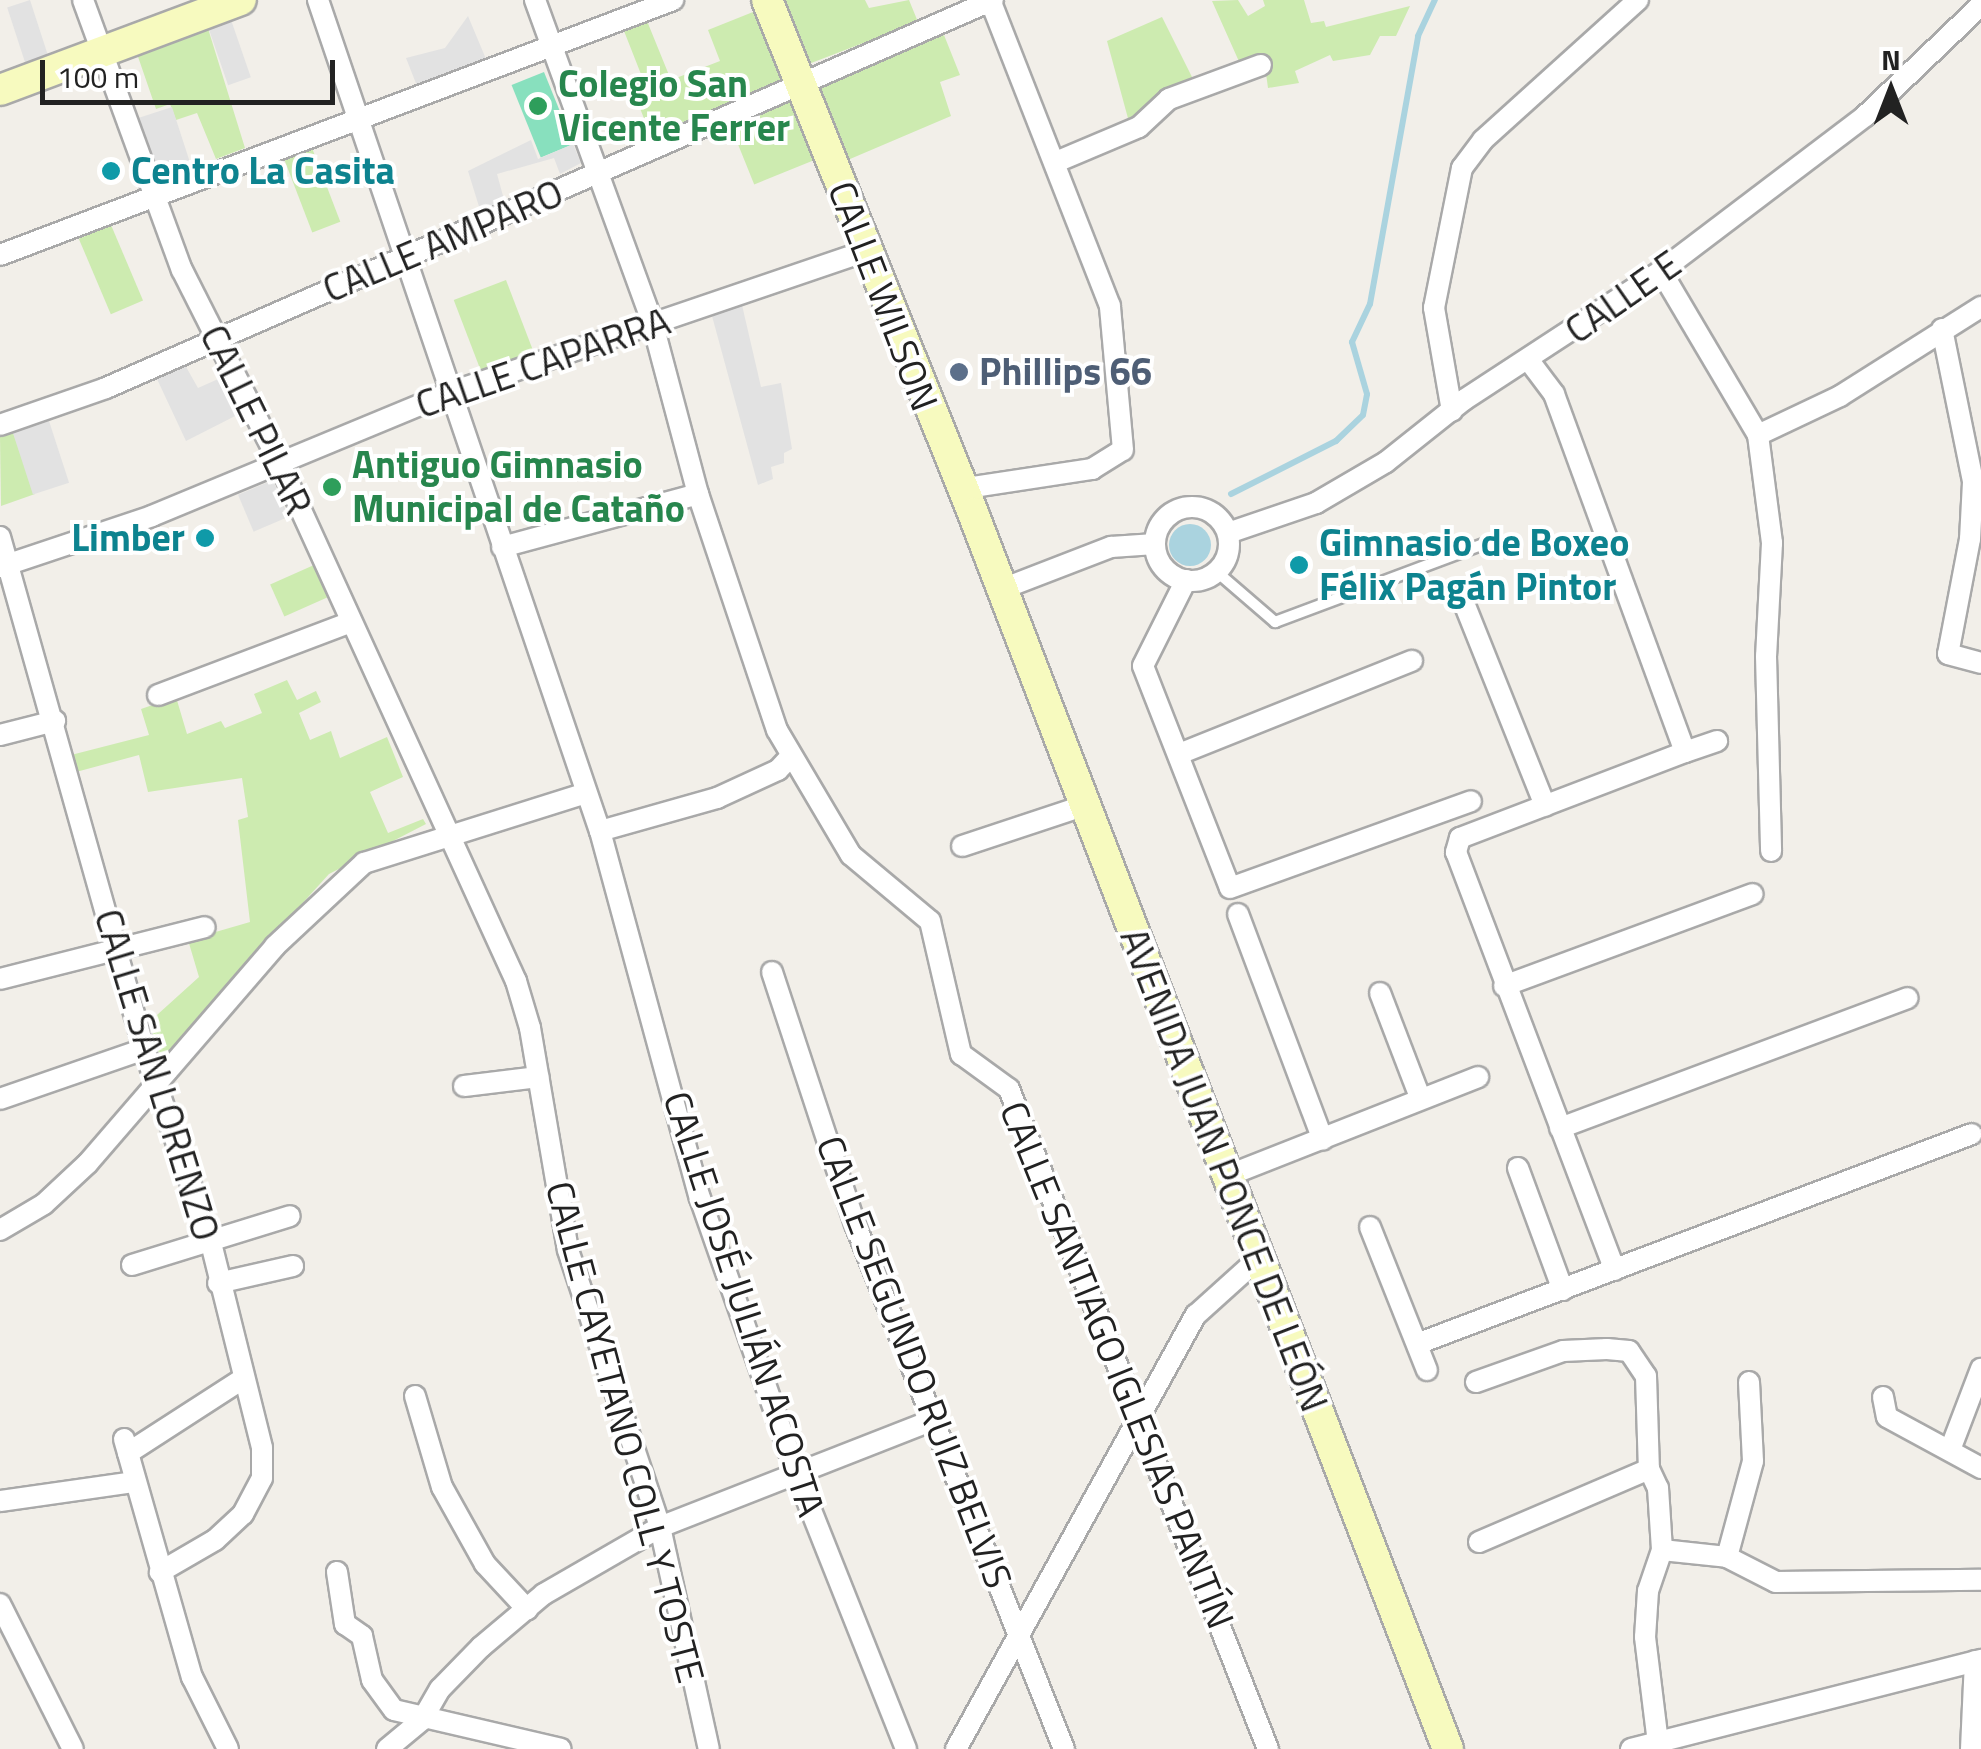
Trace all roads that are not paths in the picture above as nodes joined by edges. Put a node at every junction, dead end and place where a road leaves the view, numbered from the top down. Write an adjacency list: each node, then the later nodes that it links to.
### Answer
1 (83, 0): 11 (street, CALLE PILAR)
2 (241, 0): 11 (main road)
3 (318, 0): 15 (street, CALLE JOSÉ JULIÁN ACOSTA)
4 (535, 0): 10 (street, CALLE SANTIAGO IGLESIAS PANTÍN)
5 (674, 0): 10 (street)
6 (767, 0): 13 (main road, CALLE WILSON)
7 (991, 0): 13 (street, CALLE AMPARO); 16 (street)
8 (1638, 0): 29 (street)
9 (1980, 10): 22 (street, CALLE E)
10 (552, 50): 15 (street); 17 (street, CALLE SANTIAGO IGLESIAS PANTÍN)
11 (102, 52): 14 (main road); 18 (street, CALLE PILAR)
12 (1261, 64): 16 (street)
13 (800, 84): 17 (street, CALLE AMPARO); 19 (main road, CALLE WILSON)
14 (0, 90)
15 (358, 118): 18 (street); 21 (street, CALLE JOSÉ JULIÁN ACOSTA)
16 (1056, 162): 33 (street)
17 (601, 175): 21 (street, CALLE AMPARO); 24 (street, CALLE SANTIAGO IGLESIAS PANTÍN)
18 (152, 194): 20 (street); 26 (street, CALLE PILAR)
19 (865, 251): 24 (street, CALLE CAPARRA); 33 (main road, CALLE WILSON)
20 (0, 255)
21 (401, 257): 26 (street, CALLE AMPARO); 28 (street, CALLE JOSÉ JULIÁN ACOSTA)
22 (1660, 271): 27 (street, CALLE E); 31 (street)
23 (1981, 307): 25 (street)
24 (652, 325): 28 (street, CALLE CAPARRA); 34 (street, CALLE SANTIAGO IGLESIAS PANTÍN)
25 (1942, 329): 31 (street); 47 (street)
26 (216, 338): 30 (street, CALLE AMPARO); 32 (street, CALLE PILAR)
27 (1530, 362): 29 (street, CALLE E); 52 (street)
28 (449, 393): 32 (street, CALLE CAPARRA); 39 (street, CALLE JOSÉ JULIÁN ACOSTA)
29 (1452, 411): 35 (street, CALLE E)
30 (0, 424)
31 (1758, 435): 62 (street)
32 (279, 462): 40 (street, CALLE CAPARRA); 45 (street, CALLE PILAR)
33 (960, 489): 43 (main road, CALLE WILSON)
34 (698, 494): 39 (street); 54 (street, CALLE SANTIAGO IGLESIAS PANTÍN)
35 (1228, 532): 38 (street); 41 (street)
36 (0, 537): 40 (street, CALLE SAN LORENZO)
37 (1496, 539): 41 (lane)
38 (1155, 544): 42 (street); 43 (street)
39 (502, 547): 55 (street, CALLE JOSÉ JULIÁN ACOSTA)
40 (4, 566): 49 (street, CALLE SAN LORENZO)
41 (1217, 572): 42 (street)
42 (1186, 580): 53 (street)
43 (1002, 590): 57 (main road, AVENIDA JUAN PONCE DE LEÓN)
44 (1466, 608): 58 (street)
45 (352, 622): 48 (street); 60 (street, CALLE PILAR)
46 (1412, 661): 53 (street)
47 (1981, 663)
48 (158, 695)
49 (54, 721): 50 (street); 66 (street, CALLE SAN LORENZO)
50 (0, 735)
51 (1717, 741): 52 (street)
52 (1685, 752): 58 (street)
53 (1179, 754): 56 (street)
54 (790, 757): 59 (street); 102 (street, CALLE SANTIAGO IGLESIAS PANTÍN)
55 (586, 794): 59 (street, CALLE JOSÉ JULIÁN ACOSTA); 60 (street)
56 (1471, 801)
57 (1083, 806): 61 (street); 83 (main road, AVENIDA JUAN PONCE DE LEÓN)
58 (1545, 806): 69 (street)
59 (600, 831): 107 (street, CALLE JOSÉ JULIÁN ACOSTA)
60 (444, 834): 73 (street, CALLE CAYETANO COLL Y TOSTE); 75 (street)
61 (962, 846)
62 (1771, 851)
63 (1753, 894): 69 (street)
64 (1238, 914): 81 (street)
65 (205, 926): 66 (street)
66 (114, 946): 68 (street); 72 (street, CALLE SAN LORENZO)
67 (772, 972): 103 (street, CALLE SEGUNDO RUIZ BELVIS)
68 (0, 979)
69 (1504, 986): 79 (street)
70 (1380, 993): 78 (street)
71 (1907, 998): 79 (street)
72 (144, 1049): 75 (street, CALLE SAN LORENZO); 77 (street)
73 (538, 1076): 76 (street); 110 (street, CALLE CAYETANO COLL Y TOSTE)
74 (1478, 1077): 78 (street)
75 (155, 1086): 86 (street); 87 (street, CALLE SAN LORENZO)
76 (464, 1086)
77 (0, 1098)
78 (1420, 1098): 81 (street)
79 (1560, 1128): 91 (street)
80 (1972, 1134): 91 (street)
81 (1323, 1140): 83 (street)
82 (1518, 1168): 93 (street)
83 (1227, 1176): 88 (main road, AVENIDA JUAN PONCE DE LEÓN)
84 (290, 1216): 87 (street)
85 (1370, 1227): 94 (street)
86 (0, 1230)
87 (211, 1243): 89 (street); 92 (street, CALLE SAN LORENZO)
88 (1259, 1258): 102 (street); 132 (main road, AVENIDA JUAN PONCE DE LEÓN)
89 (132, 1265)
90 (293, 1266): 92 (street)
91 (1615, 1270): 93 (street)
92 (218, 1283): 97 (street, CALLE SAN LORENZO)
93 (1563, 1290): 94 (street)
94 (1416, 1344): 96 (street)
95 (1981, 1368): 104 (street)
96 (1426, 1370)
97 (244, 1378): 108 (street); 114 (street, CALLE SAN LORENZO)
98 (1476, 1382): 106 (street)
99 (1749, 1382): 113 (street)
100 (415, 1396): 118 (street)
101 (1883, 1397): 104 (street)
102 (1138, 1415): 119 (street); 131 (street, CALLE SANTIAGO IGLESIAS PANTÍN)
103 (933, 1420): 107 (street); 119 (street, CALLE SEGUNDO RUIZ BELVIS)
104 (1950, 1450): 105 (street)
105 (1981, 1468)
106 (1649, 1469): 111 (street); 112 (street)
107 (798, 1474): 110 (street); 128 (street, CALLE JOSÉ JULIÁN ACOSTA)
108 (134, 1482): 109 (street); 114 (street)
109 (0, 1501)
110 (660, 1527): 118 (street); 127 (street, CALLE CAYETANO COLL Y TOSTE)
111 (1480, 1542)
112 (1662, 1550): 113 (street); 122 (street)
113 (1727, 1557): 116 (street)
114 (160, 1572): 125 (street)
115 (337, 1572): 121 (street)
116 (1981, 1580)
117 (0, 1604): 124 (street)
118 (527, 1609): 121 (street)
119 (1020, 1634): 129 (street); 130 (street, CALLE SEGUNDO RUIZ BELVIS)
120 (1978, 1661): 122 (street); 134 (street)
121 (422, 1720): 123 (street); 126 (street)
122 (1658, 1742): 133 (street)
123 (556, 1748)
124 (73, 1749)
125 (228, 1749)
126 (386, 1749)
127 (709, 1749)
128 (906, 1749)
129 (956, 1749)
130 (1064, 1749)
131 (1268, 1749)
132 (1448, 1749)
133 (1631, 1749)
134 (1971, 1749)

